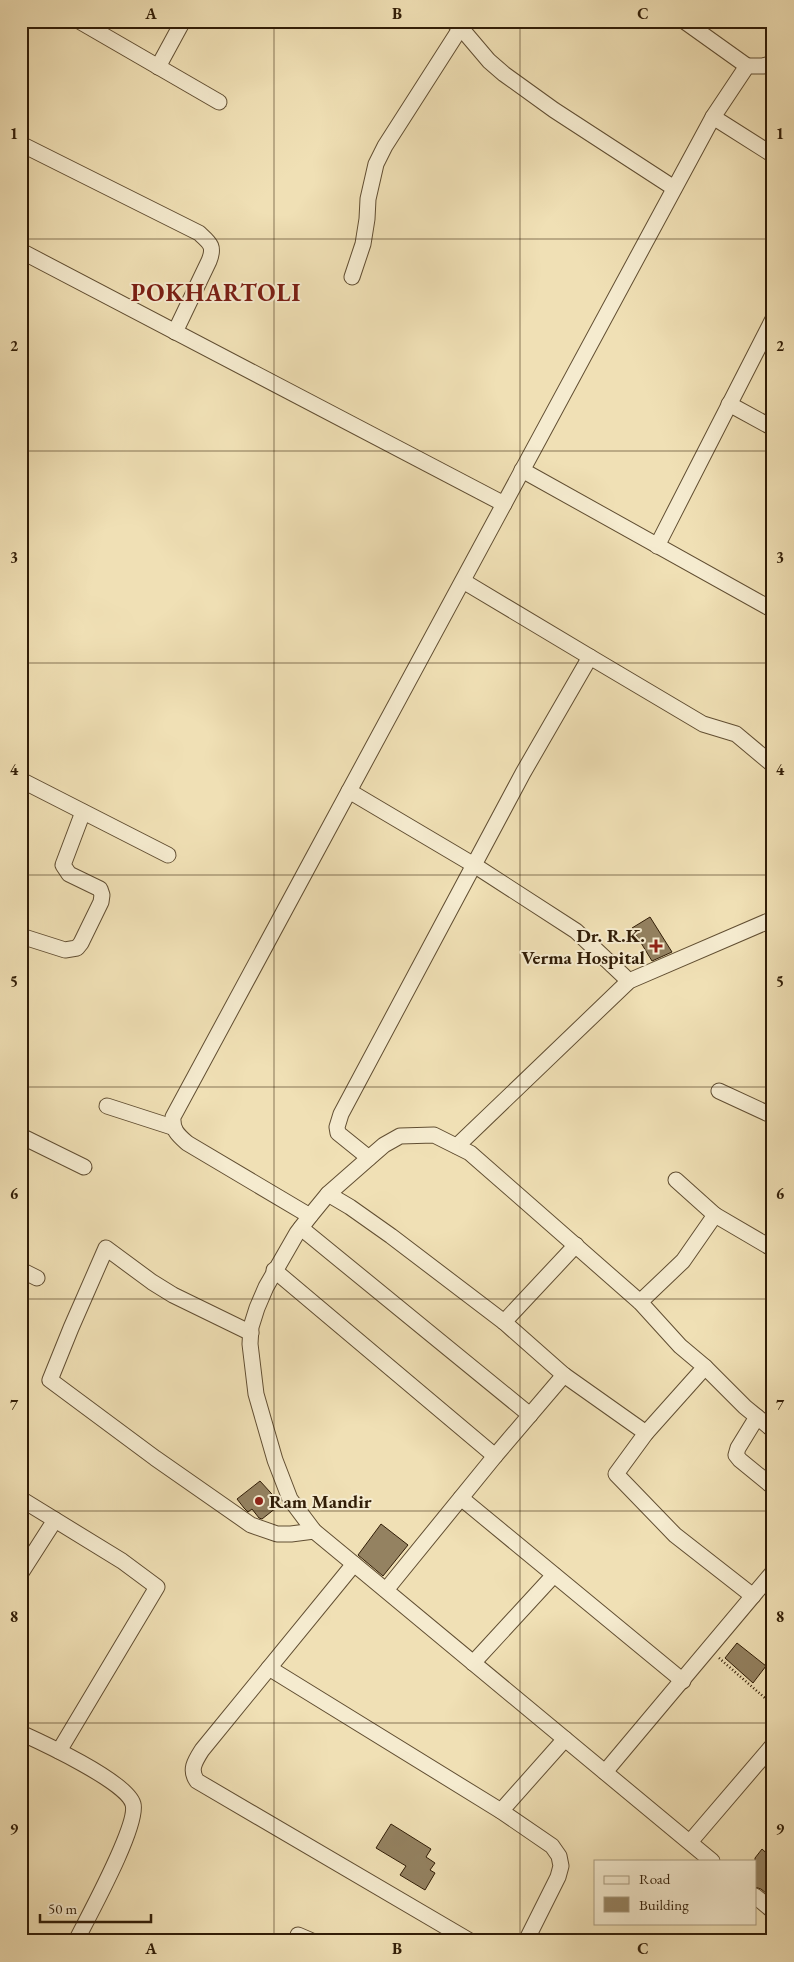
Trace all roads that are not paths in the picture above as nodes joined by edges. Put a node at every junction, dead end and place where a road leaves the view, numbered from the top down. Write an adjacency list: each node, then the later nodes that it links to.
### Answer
1 (79, 21): 7 (street)
2 (183, 21): 7 (street)
3 (684, 21): 6 (street)
4 (459, 24): 12 (street); 14 (street)
5 (773, 63): 6 (street)
6 (746, 66): 9 (street)
7 (158, 67): 8 (street)
8 (220, 102)
9 (713, 117): 11 (street); 12 (street)
10 (21, 144): 16 (street)
11 (773, 155)
12 (674, 188): 19 (street)
13 (21, 251): 16 (street)
14 (352, 277)
15 (773, 319): 17 (street)
16 (174, 332): 20 (street)
17 (729, 404): 18 (street); 21 (street)
18 (773, 428)
19 (522, 470): 20 (street); 21 (street)
20 (504, 504): 22 (street)
21 (657, 546): 23 (street)
22 (463, 581): 24 (street); 27 (street)
23 (773, 610)
24 (590, 657): 25 (street); 30 (street)
25 (773, 766)
26 (21, 780): 28 (street)
27 (349, 791): 30 (street); 37 (street)
28 (83, 812): 29 (street); 32 (street)
29 (168, 855)
30 (474, 865): 33 (street); 40 (street)
31 (773, 919): 33 (street)
32 (21, 936)
33 (629, 981): 39 (street)
34 (719, 1091): 36 (street)
35 (107, 1106): 37 (street)
36 (773, 1116)
37 (172, 1126): 45 (street)
38 (21, 1136): 41 (street)
39 (457, 1146): 40 (street); 46 (street)
40 (369, 1158): 43 (street)
41 (84, 1167)
42 (676, 1180): 44 (street)
43 (328, 1194): 45 (street); 52 (street)
44 (716, 1215): 47 (street); 51 (street)
45 (305, 1222): 49 (street); 56 (street)
46 (576, 1245): 51 (street); 52 (street)
47 (773, 1249)
48 (21, 1270): 50 (street)
49 (274, 1270): 53 (street); 60 (street)
50 (37, 1278)
51 (640, 1302): 54 (street)
52 (504, 1322): 55 (street)
53 (251, 1333): 65 (street); 65 (street)
54 (705, 1367): 57 (street); 59 (street)
55 (564, 1375): 56 (street); 59 (street)
56 (530, 1415): 60 (street)
57 (757, 1417): 58 (street); 61 (street)
58 (773, 1430)
59 (646, 1433): 71 (street)
60 (495, 1456): 62 (street)
61 (773, 1487)
62 (461, 1498): 69 (street); 70 (street)
63 (21, 1499): 64 (street)
64 (55, 1520): 68 (street); 78 (street)
65 (314, 1531): 66 (street)
66 (354, 1564): 70 (street); 73 (street)
67 (773, 1572): 71 (street)
68 (21, 1573)
69 (554, 1575): 72 (street); 74 (street)
70 (386, 1590): 72 (street)
71 (753, 1596): 74 (street)
72 (473, 1663): 76 (street)
73 (269, 1668): 80 (street); 86 (street)
74 (683, 1681): 79 (street)
75 (21, 1733): 78 (street)
76 (565, 1738): 79 (street); 80 (street)
77 (773, 1745): 81 (street)
78 (59, 1751): 85 (street)
79 (605, 1772): 81 (street)
80 (501, 1811): 87 (street)
81 (690, 1842): 82 (street)
82 (711, 1860)
83 (756, 1897): 84 (street)
84 (773, 1911)
85 (76, 1941)
86 (470, 1941)
87 (526, 1941)

